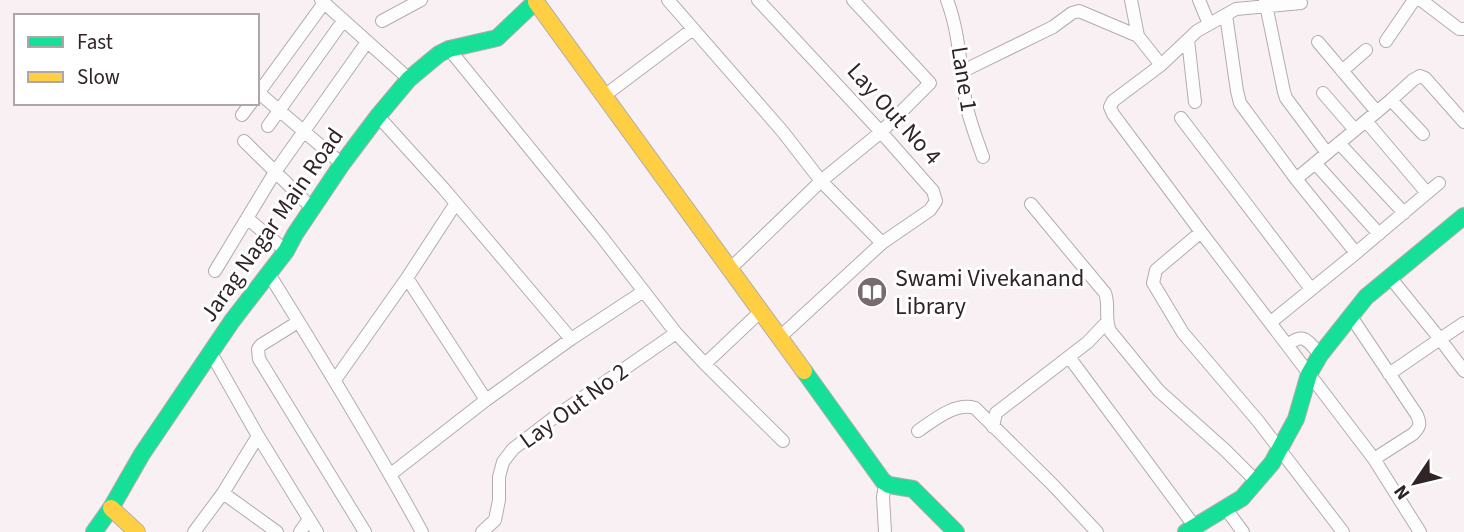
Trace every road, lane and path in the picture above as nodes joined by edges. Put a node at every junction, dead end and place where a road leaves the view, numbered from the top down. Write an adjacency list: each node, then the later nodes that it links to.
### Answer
1 (421, 0): 16 (street)
2 (668, 0): 17 (street)
3 (758, 0): 46 (street, Lay Out No 4)
4 (947, 0): 27 (street, Lane 1)
5 (1131, 0): 19 (street)
6 (1414, 0): 21 (street)
7 (1421, 0): 18 (street)
8 (855, 1): 46 (street)
9 (323, 2): 15 (street); 30 (street)
10 (533, 2): 24 (main road, Jarag Nagar Main Road); 32 (main road)
11 (1266, 2): 12 (street); 14 (street); 50 (street)
12 (1301, 3)
13 (1204, 12): 14 (street); 20 (street)
14 (1226, 15): 55 (street)
15 (343, 21): 22 (street); 37 (street)
16 (382, 21)
17 (693, 29): 32 (street); 56 (street)
18 (1464, 29)
19 (1138, 36): 26 (street); 27 (street)
20 (1188, 40): 26 (street); 35 (street)
21 (1387, 41)
22 (367, 42): 29 (street); 45 (street)
23 (1318, 42): 28 (street)
24 (449, 49): 29 (main road, Jarag Nagar Main Road); 76 (street)
25 (1366, 51): 28 (street)
26 (1156, 58): 65 (street)
27 (962, 71): 51 (street, Lane 1)
28 (1342, 71): 38 (street)
29 (409, 79): 40 (main road, Jarag Nagar Main Road)
30 (259, 93)
31 (1323, 93): 44 (street)
32 (604, 96): 70 (main road)
33 (259, 99): 37 (street)
34 (1391, 100): 38 (street); 42 (street); 47 (street)
35 (1195, 102)
36 (250, 105): 39 (street)
37 (279, 110): 43 (street); 45 (street)
38 (1377, 112): 44 (street)
39 (242, 116)
40 (378, 116): 53 (main road, Jarag Nagar Main Road); 59 (street)
41 (1181, 118): 75 (street)
42 (1464, 122)
43 (268, 126)
44 (1360, 126): 49 (street); 58 (street)
45 (304, 131): 53 (street); 54 (street)
46 (881, 132): 56 (street); 67 (street, Lay Out No 4)
47 (1423, 134)
48 (244, 141): 54 (street)
49 (1339, 143): 50 (street); 62 (street)
50 (1327, 153): 52 (street)
51 (983, 157)
52 (1315, 163): 55 (street); 66 (street)
53 (342, 164): 61 (main road, Jarag Nagar Main Road)
54 (275, 172): 61 (street); 64 (street)
55 (1296, 179): 69 (street)
56 (821, 181): 67 (street); 70 (street)
57 (1439, 183): 58 (street)
58 (1427, 193): 62 (street)
59 (456, 203): 74 (street); 85 (street)
60 (1031, 204): 81 (street)
61 (313, 208): 68 (main road, Jarag Nagar Main Road)
62 (1404, 213): 66 (street)
63 (1464, 216): 73 (main road)
64 (247, 218): 68 (street); 71 (street)
65 (1201, 232): 80 (street); 101 (street)
66 (1379, 234): 69 (street)
67 (882, 243): 84 (street, Lay Out No 4)
68 (286, 251): 72 (main road, Jarag Nagar Main Road)
69 (1356, 253): 75 (street)
70 (731, 268): 77 (main road)
71 (215, 271)
72 (268, 274): 79 (street); 88 (main road, Jarag Nagar Main Road)
73 (1390, 276): 78 (main road); 86 (street)
74 (407, 278): 95 (street); 96 (street)
75 (1311, 289): 80 (street)
76 (644, 290): 83 (street); 85 (street)
77 (761, 311): 84 (main road); 91 (street)
78 (1350, 315): 89 (main road); 94 (street)
79 (298, 322): 95 (street); 117 (street)
80 (1271, 322): 87 (street)
81 (1106, 323): 90 (street); 104 (street)
82 (1464, 323): 86 (street)
83 (676, 333): 91 (street); 119 (street, Lay Out No 2)
84 (780, 337): 105 (main road)
85 (571, 339): 96 (street)
86 (1440, 339): 92 (street); 94 (street)
87 (1288, 345): 89 (street); 93 (street)
88 (211, 353): 99 (street); 107 (main road, Jarag Nagar Main Road)
89 (1320, 355): 93 (main road)
90 (1069, 356): 97 (street); 110 (street)
91 (705, 365): 100 (street)
92 (1464, 371)
93 (1309, 374): 101 (main road); 102 (street)
94 (1389, 374): 102 (street)
95 (335, 380): 103 (street)
96 (486, 400): 103 (street)
97 (989, 423): 98 (street); 122 (street)
98 (918, 431)
99 (258, 436): 106 (street); 109 (street)
100 (783, 440)
101 (1279, 448): 104 (main road); 124 (street)
102 (1374, 459): 125 (street)
103 (391, 474): 118 (street)
104 (1256, 481): 108 (main road)
105 (886, 483): 120 (street); 121 (main road)
106 (223, 493): 113 (street); 114 (street)
107 (111, 508): 111 (main road, Jarag Nagar Main Road); 112 (main road)
108 (1226, 509): 110 (main road); 123 (street)
109 (309, 519): 115 (street); 116 (street)
110 (1191, 529)
111 (94, 532)
112 (137, 532)
113 (194, 532)
114 (277, 532)
115 (300, 532)
116 (317, 532)
117 (365, 532)
118 (422, 532)
119 (482, 532)
120 (885, 532)
121 (956, 532)
122 (1097, 532)
123 (1243, 532)
124 (1343, 532)
125 (1420, 532)

